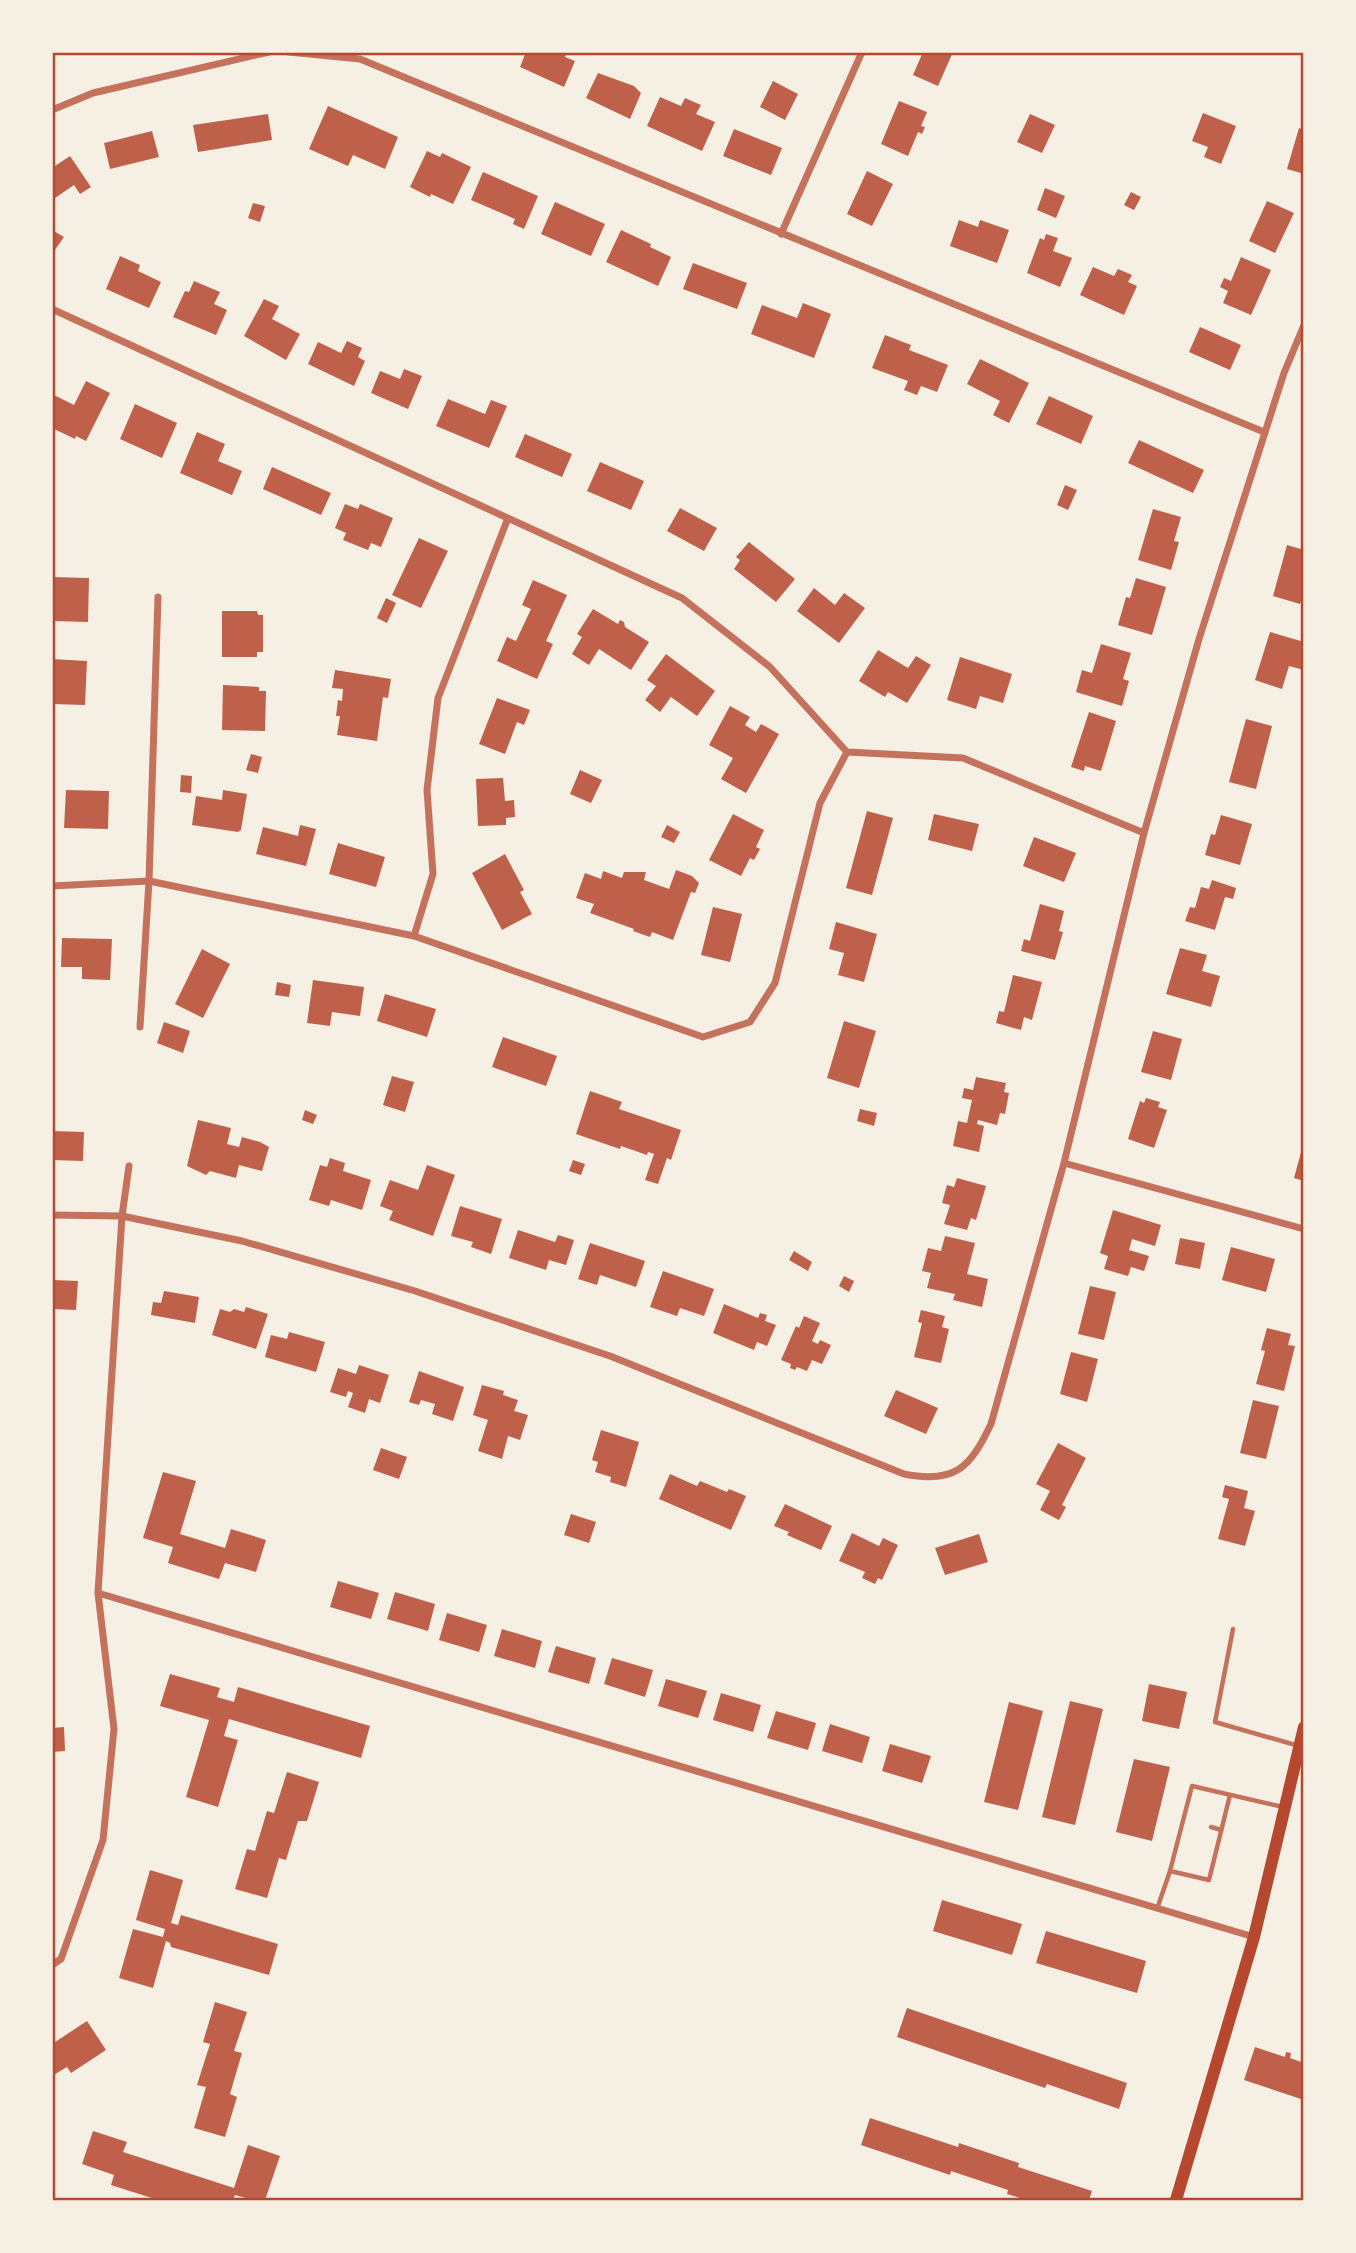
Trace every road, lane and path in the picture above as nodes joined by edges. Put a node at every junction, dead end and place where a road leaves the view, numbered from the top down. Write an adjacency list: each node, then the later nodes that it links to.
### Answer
1 (269, 52): 4 (street)
2 (289, 52): 5 (street)
3 (862, 52): 5 (street)
4 (52, 110)
5 (781, 234): 8 (street)
6 (52, 309): 9 (street)
7 (1304, 325): 8 (street)
8 (1264, 432): 12 (street)
9 (508, 518): 11 (street); 15 (street)
10 (158, 597): 13 (street)
11 (847, 752): 12 (street); 15 (street)
12 (1144, 833): 17 (street)
13 (149, 881): 14 (street); 15 (street); 16 (street)
14 (52, 886)
15 (414, 936)
16 (140, 1027)
17 (1064, 1163): 20 (street); 21 (street)
18 (129, 1166): 20 (street)
19 (52, 1214): 20 (street)
20 (122, 1216): 22 (street)
21 (1304, 1230)
22 (98, 1593): 33 (street); 35 (street)
23 (1233, 1629): 25 (lane)
24 (1304, 1727): 25 (main road)
25 (1299, 1746): 27 (main road)
26 (1230, 1795): 27 (lane); 28 (lane); 31 (lane)
27 (1283, 1808): 34 (main road)
28 (1183, 1820): 29 (lane); 32 (lane)
29 (1190, 1822)
30 (1211, 1827): 31 (lane)
31 (1221, 1830): 32 (lane)
32 (1170, 1871): 33 (lane)
33 (1157, 1909): 34 (street)
34 (1254, 1937): 36 (main road)
35 (52, 1965)
36 (1176, 2200)

